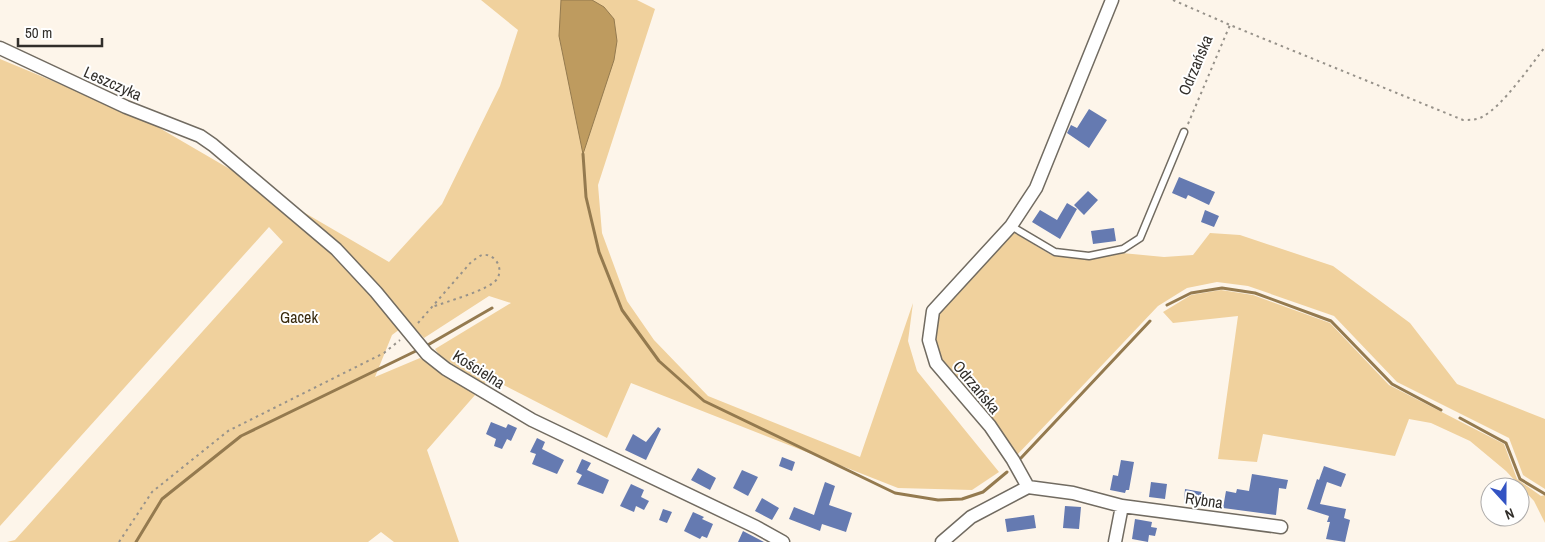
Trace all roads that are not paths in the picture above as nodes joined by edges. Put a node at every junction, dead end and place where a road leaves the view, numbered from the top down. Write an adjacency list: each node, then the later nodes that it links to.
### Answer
1 (1112, 0): 5 (street, Odrzańska)
2 (0, 48): 4 (street, Leszczyka)
3 (1184, 132): 5 (lane)
4 (213, 145): 9 (street, Kościelna)
5 (1011, 226): 6 (street, Odrzańska)
6 (1028, 487): 7 (street, Rybna); 10 (street)
7 (1122, 506): 8 (street, Rybna); 11 (street)
8 (1281, 527)
9 (783, 542)
10 (942, 542)
11 (1115, 542)

